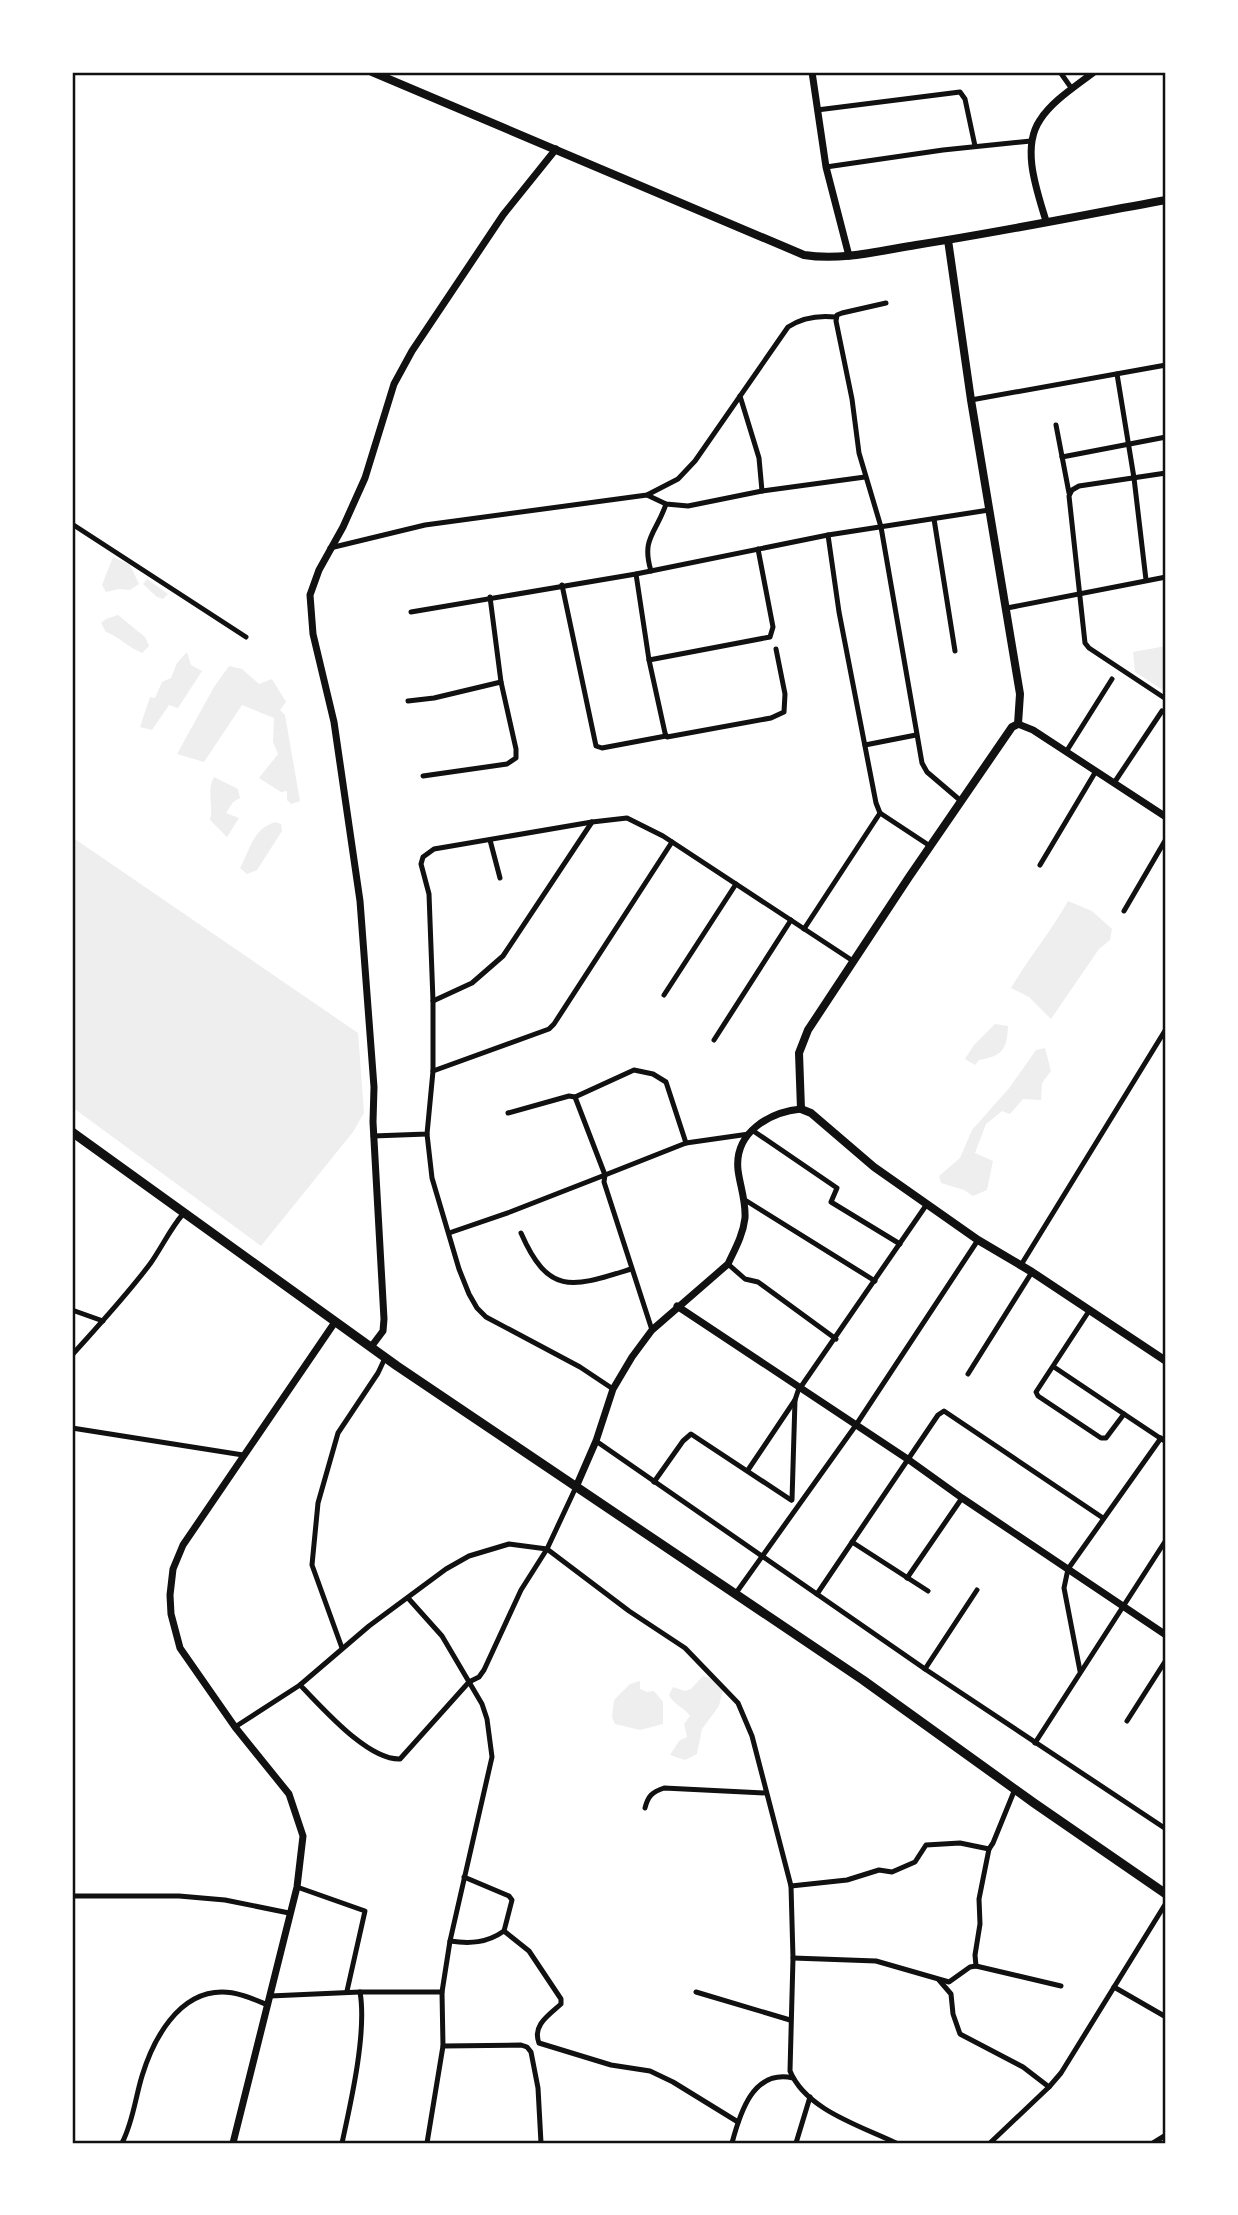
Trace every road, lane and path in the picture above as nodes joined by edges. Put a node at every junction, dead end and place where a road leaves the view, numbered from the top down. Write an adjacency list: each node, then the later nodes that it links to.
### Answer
1 (372, 72): 9 (main road)
2 (812, 72): 6 (street)
3 (1060, 72): 5 (street)
4 (1094, 72): 5 (street)
5 (1072, 89): 7 (street)
6 (817, 110): 8 (street); 10 (street)
7 (1031, 141): 8 (street); 12 (street)
8 (975, 146): 10 (street)
9 (556, 149): 14 (main road); 37 (street)
10 (826, 167): 14 (street)
11 (1166, 200): 12 (main road)
12 (1046, 221): 13 (main road)
13 (948, 240): 14 (main road); 20 (main road)
14 (849, 256)
15 (886, 303): 16 (street)
16 (836, 317): 19 (street); 26 (street)
17 (1166, 365): 18 (street)
18 (1117, 374): 20 (street); 23 (street)
19 (740, 397): 28 (street); 30 (street)
20 (971, 400): 32 (main road)
21 (1056, 425): 24 (street)
22 (1166, 437): 23 (street)
23 (1128, 444): 24 (street); 27 (street)
24 (1062, 457): 29 (street)
25 (1166, 473): 27 (street)
26 (865, 477): 28 (street); 35 (street)
27 (1134, 478): 29 (street); 42 (street)
28 (762, 491): 31 (street)
29 (1069, 493): 44 (street)
30 (647, 495): 31 (street); 37 (street)
31 (666, 505): 39 (street)
32 (989, 510): 33 (street); 46 (main road)
33 (934, 519): 35 (street); 50 (street)
34 (72, 524): 48 (street)
35 (881, 527): 36 (street); 59 (street)
36 (828, 536): 38 (street); 60 (street)
37 (330, 548): 91 (street)
38 (758, 549): 39 (street); 51 (street)
39 (650, 571): 40 (street)
40 (636, 574): 43 (street); 51 (street)
41 (1166, 577): 42 (street)
42 (1146, 580): 44 (street)
43 (562, 585): 45 (street); 58 (street)
44 (1081, 592): 46 (street); 54 (street)
45 (490, 597): 47 (street); 53 (street)
46 (1007, 608): 57 (main road)
47 (411, 612)
48 (246, 637)
49 (776, 649): 58 (street)
50 (955, 651)
51 (649, 660): 58 (street)
52 (1112, 679): 61 (street)
53 (501, 682): 55 (street); 63 (street)
54 (1166, 699)
55 (408, 701)
56 (1162, 711): 64 (street)
57 (1018, 724): 61 (street); 65 (main road)
58 (666, 736)
59 (916, 736): 60 (street); 65 (street)
60 (865, 745): 66 (street)
61 (1066, 752): 62 (street)
62 (1096, 771): 64 (street); 73 (street)
63 (424, 776)
64 (1114, 783): 67 (street)
65 (961, 801): 72 (main road)
66 (880, 813): 72 (street); 78 (street)
67 (1166, 817)
68 (592, 822): 69 (street); 71 (street); 81 (street)
69 (490, 839): 74 (street); 81 (street)
70 (1166, 839): 76 (street)
71 (672, 842): 75 (street); 84 (street)
72 (930, 846): 79 (main road)
73 (1041, 865)
74 (500, 878)
75 (736, 884): 77 (street); 80 (street)
76 (1124, 911)
77 (791, 920): 78 (street); 83 (street)
78 (804, 929): 79 (street)
79 (853, 961): 86 (main road)
80 (664, 995)
81 (433, 1001): 84 (street)
82 (1166, 1029): 102 (street)
83 (714, 1040)
84 (433, 1071): 90 (street)
85 (575, 1097): 87 (street); 92 (street); 93 (street)
86 (801, 1109): 89 (street); 95 (main road)
87 (508, 1113)
88 (72, 1132): 96 (main road)
89 (750, 1132): 92 (street); 94 (street); 100 (street)
90 (426, 1134): 91 (street); 97 (street)
91 (373, 1136): 113 (street)
92 (686, 1143): 93 (street)
93 (604, 1175): 97 (street); 103 (street)
94 (745, 1200): 101 (street); 105 (street)
95 (927, 1204): 99 (main road); 100 (street)
96 (183, 1214): 109 (street); 110 (main road)
97 (449, 1233): 120 (street)
98 (521, 1233): 103 (street)
99 (978, 1240): 102 (main road); 123 (street)
100 (900, 1244): 105 (street)
101 (728, 1264): 106 (street); 112 (street)
102 (1021, 1265): 104 (main road)
103 (631, 1269): 111 (street)
104 (1032, 1272): 108 (main road); 118 (street)
105 (875, 1281): 112 (street)
106 (677, 1306): 111 (street); 119 (street)
107 (72, 1310): 109 (street)
108 (1090, 1311): 116 (main road); 117 (street)
109 (103, 1321): 114 (street)
110 (335, 1322): 113 (main road); 127 (street)
111 (652, 1330): 120 (street)
112 (836, 1339): 119 (street)
113 (371, 1347): 115 (main road)
114 (72, 1355)
115 (385, 1358): 131 (main road); 149 (street)
116 (1166, 1361)
117 (1054, 1367): 122 (street); 122 (street)
118 (968, 1374)
119 (800, 1387): 121 (street); 123 (street)
120 (613, 1389): 126 (street)
121 (795, 1400): 129 (street); 133 (street)
122 (1124, 1414): 125 (street)
123 (856, 1425): 128 (street); 134 (street)
124 (72, 1428): 127 (street)
125 (1163, 1440): 135 (street)
126 (596, 1441): 130 (street); 131 (street)
127 (243, 1455): 156 (street)
128 (909, 1460): 132 (street); 135 (street); 137 (street)
129 (748, 1470): 130 (street); 133 (street)
130 (654, 1482): 139 (street)
131 (576, 1487): 138 (street); 144 (main road)
132 (962, 1499): 140 (street); 141 (street)
133 (792, 1500): 134 (street)
134 (800, 1506): 139 (street)
135 (1103, 1518): 140 (street)
136 (1166, 1540): 147 (street)
137 (852, 1542): 141 (street); 145 (street)
138 (547, 1549): 146 (street); 153 (street); 159 (street)
139 (764, 1556): 144 (street); 145 (street)
140 (1068, 1569): 147 (street); 152 (street)
141 (907, 1578): 143 (street)
142 (977, 1590): 151 (street)
143 (928, 1591)
144 (736, 1593): 158 (main road)
145 (817, 1594): 151 (street)
146 (408, 1598): 149 (street); 153 (street)
147 (1122, 1606): 148 (street); 152 (street)
148 (1166, 1635)
149 (342, 1648): 154 (street)
150 (1166, 1660): 155 (street)
151 (925, 1669): 157 (street)
152 (1080, 1671): 157 (street)
153 (469, 1682): 154 (street); 163 (street)
154 (300, 1685): 156 (street)
155 (1127, 1721)
156 (235, 1727): 165 (street)
157 (1035, 1743): 161 (street)
158 (1015, 1789): 162 (street); 166 (main road)
159 (766, 1793): 160 (street); 164 (street)
160 (645, 1808)
161 (1166, 1829)
162 (989, 1849): 164 (street); 173 (street)
163 (464, 1877): 170 (street); 171 (street)
164 (791, 1886): 172 (street)
165 (297, 1887): 169 (street); 177 (street)
166 (1166, 1894)
167 (72, 1896): 169 (street)
168 (1166, 1903): 176 (street)
169 (289, 1913): 181 (street)
170 (504, 1931): 171 (street); 189 (street)
171 (450, 1941): 179 (street)
172 (793, 1958): 174 (street); 184 (street)
173 (976, 1966): 174 (street); 175 (street)
174 (939, 1980): 187 (street)
175 (1061, 1986)
176 (1114, 1987): 183 (street); 187 (street)
177 (347, 1991): 178 (street); 181 (street)
178 (360, 1992): 179 (street); 193 (street)
179 (442, 1992): 185 (street)
180 (696, 1992): 184 (street)
181 (270, 1996): 182 (street)
182 (268, 2005): 191 (street); 192 (street)
183 (1166, 2017)
184 (790, 2020): 186 (street)
185 (443, 2046): 194 (street); 195 (street)
186 (793, 2078): 188 (street); 189 (street)
187 (1049, 2087): 199 (street)
188 (810, 2097): 197 (street); 198 (street)
189 (738, 2122): 196 (street)
190 (1166, 2135): 200 (street)
191 (122, 2143)
192 (233, 2143)
193 (342, 2143)
194 (427, 2143)
195 (541, 2143)
196 (732, 2143)
197 (796, 2143)
198 (895, 2143)
199 (990, 2143)
200 (1153, 2143)

